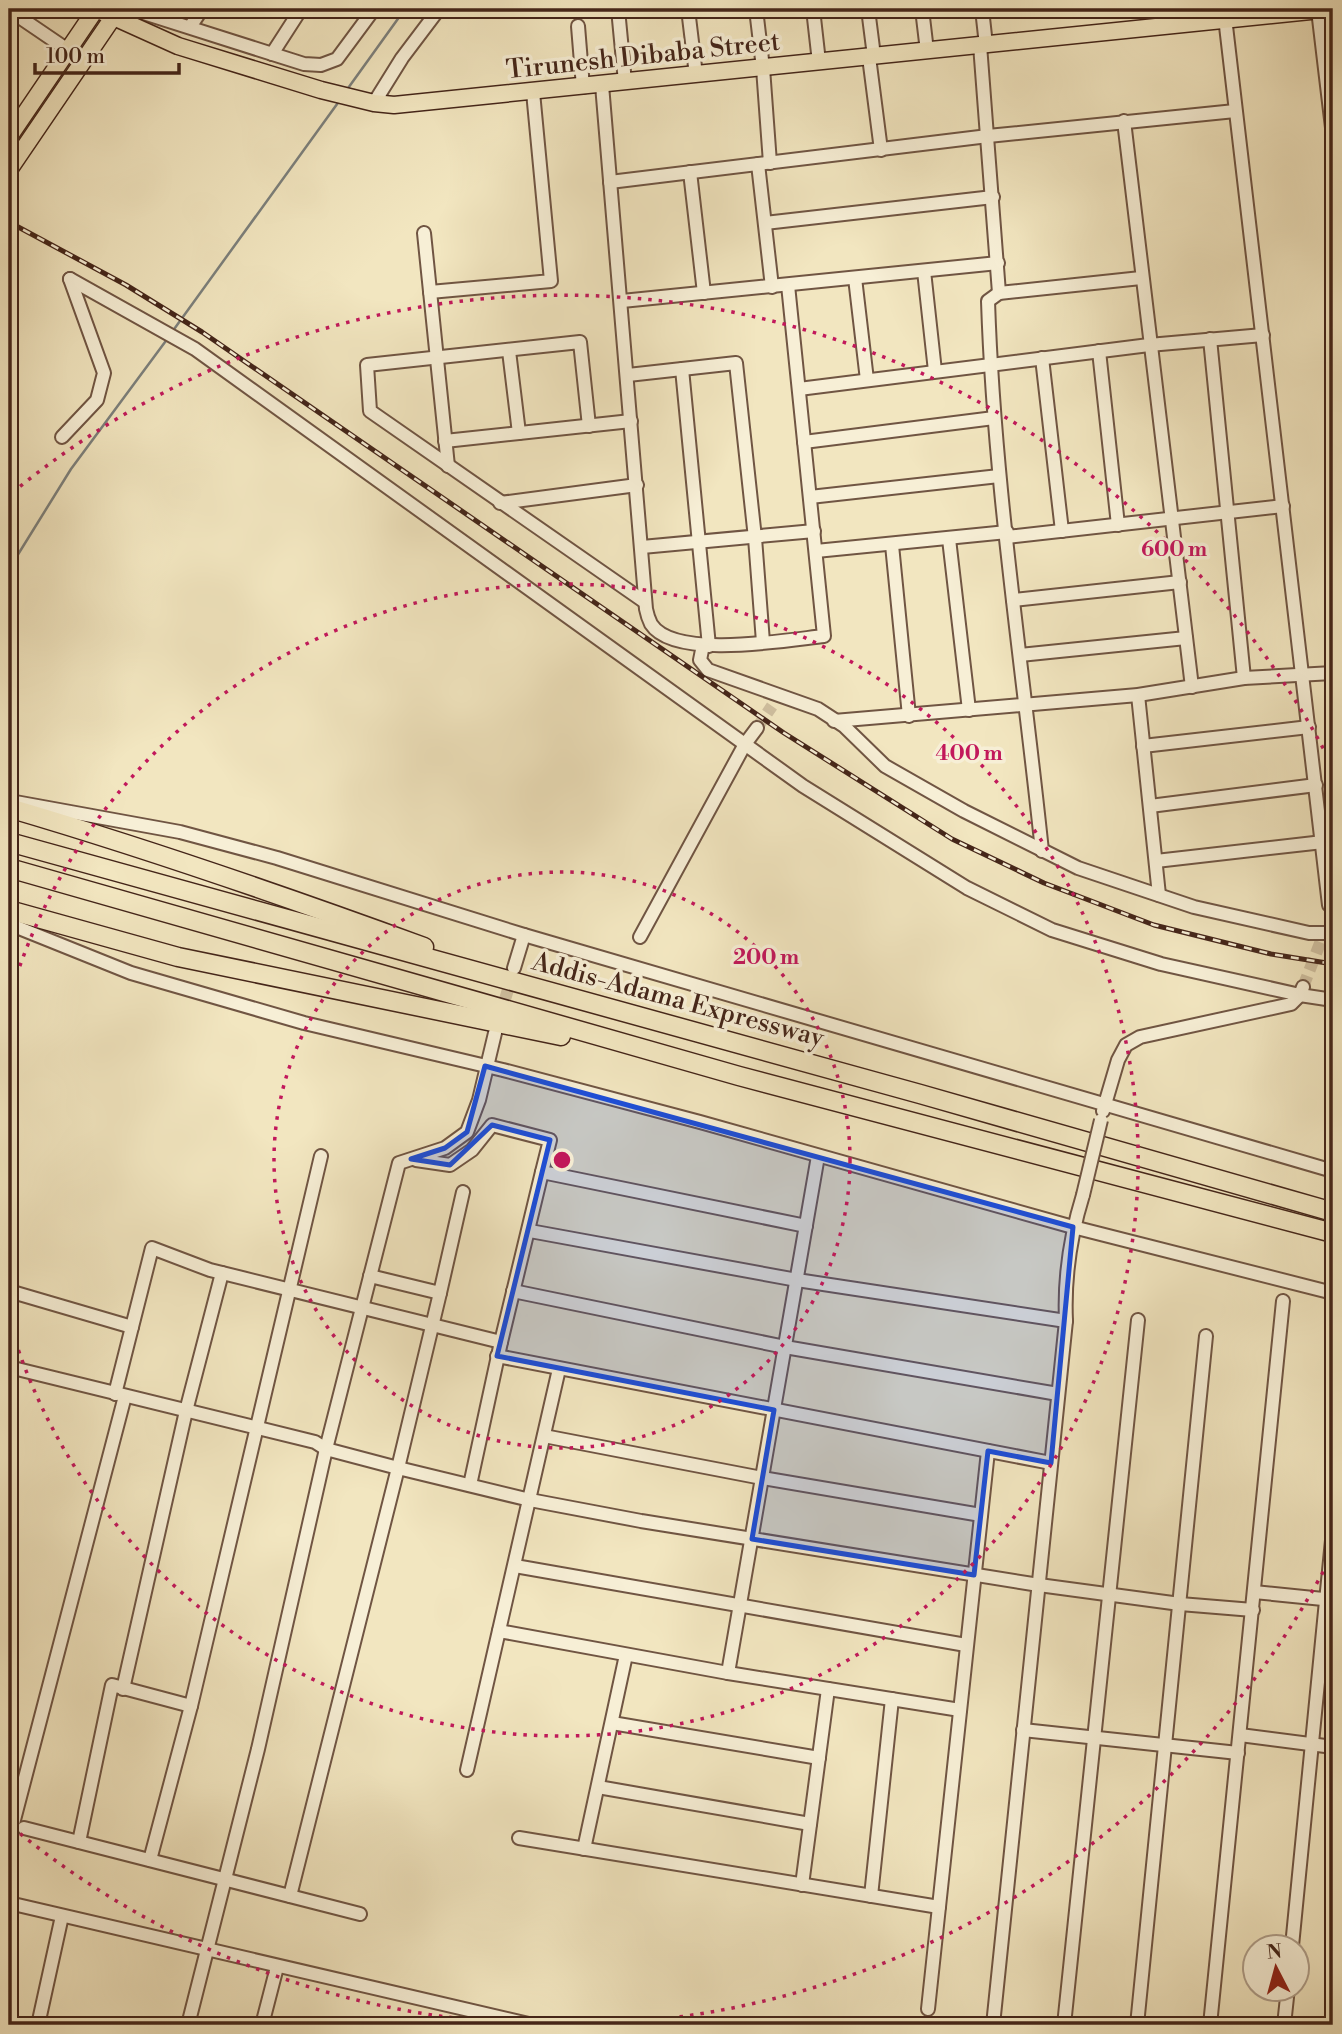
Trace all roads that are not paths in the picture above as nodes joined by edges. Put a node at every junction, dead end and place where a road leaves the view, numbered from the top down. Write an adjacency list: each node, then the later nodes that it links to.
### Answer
1 (9, 9): 21 (street)
2 (96, 9): 16 (main road); 21 (main road)
3 (131, 9): 19 (street)
4 (202, 9): 19 (street)
5 (301, 9): 23 (street)
6 (374, 9): 23 (street)
7 (439, 9): 33 (street)
8 (618, 9): 29 (street)
9 (688, 9): 28 (street)
10 (756, 9): 27 (street)
11 (813, 9): 26 (street)
12 (868, 9): 24 (street)
13 (922, 9): 22 (street)
14 (982, 9): 20 (street)
15 (1322, 9): 17 (main road, Tirunesh Dibaba Street); 37 (street, Tirunesh Dibaba Street)
16 (116, 13): 25 (main road); 33 (main road, Tirunesh Dibaba Street)
17 (1224, 14): 20 (main road, Tirunesh Dibaba Street); 34 (street)
18 (578, 26): 31 (street)
19 (190, 27): 23 (street)
20 (983, 45): 22 (main road, Tirunesh Dibaba Street); 36 (street)
21 (68, 49): 25 (street); 38 (main road)
22 (927, 51): 24 (main road, Tirunesh Dibaba Street)
23 (272, 54)
24 (871, 57): 26 (main road, Tirunesh Dibaba Street); 39 (street)
25 (84, 61): 41 (main road)
26 (819, 62): 27 (main road, Tirunesh Dibaba Street)
27 (763, 68): 28 (main road, Tirunesh Dibaba Street); 40 (street)
28 (696, 75): 29 (main road, Tirunesh Dibaba Street)
29 (625, 82): 30 (main road, Tirunesh Dibaba Street)
30 (602, 85): 31 (main road, Tirunesh Dibaba Street); 43 (street)
31 (583, 87): 32 (main road, Tirunesh Dibaba Street)
32 (533, 92): 33 (main road, Tirunesh Dibaba Street); 53 (street)
33 (374, 103)
34 (1234, 111): 35 (street); 57 (street)
35 (1124, 121): 36 (street); 50 (street)
36 (988, 136): 39 (street); 44 (street)
37 (1333, 136)
38 (9, 137)
39 (881, 150): 40 (street)
40 (764, 163): 42 (street); 45 (street)
41 (9, 170)
42 (690, 172): 43 (street); 54 (street)
43 (610, 182): 56 (street)
44 (993, 197): 45 (street); 47 (street)
45 (765, 223): 52 (street)
46 (424, 233): 53 (street)
47 (998, 263): 48 (street); 55 (street)
48 (924, 271): 49 (street); 66 (street)
49 (855, 278): 51 (street); 68 (street)
50 (1141, 278): 55 (street); 59 (street)
51 (788, 285): 52 (street); 69 (street)
52 (772, 287): 54 (street)
53 (429, 292): 62 (street)
54 (704, 293): 56 (street)
55 (999, 293): 64 (street)
56 (622, 301): 67 (street)
57 (1264, 335): 58 (street); 82 (street)
58 (1210, 339): 59 (street); 83 (street)
59 (1149, 345): 61 (street); 84 (street)
60 (509, 351): 62 (street); 72 (street); 73 (street)
61 (1100, 351): 63 (street); 85 (street)
62 (436, 358): 75 (street); 77 (street)
63 (1042, 358): 64 (street); 87 (street)
64 (990, 365): 66 (street); 70 (street)
65 (682, 369): 67 (street); 89 (street); 91 (street)
66 (935, 372): 68 (street)
67 (628, 375): 71 (street)
68 (867, 380): 69 (street)
69 (799, 389): 76 (street)
70 (994, 418): 76 (street); 78 (street)
71 (631, 421): 72 (street); 79 (street)
72 (590, 426): 73 (street)
73 (519, 433): 75 (street)
74 (62, 438): 113 (street)
75 (445, 441): 77 (street)
76 (804, 442): 80 (street)
77 (448, 466): 81 (street)
78 (999, 476): 80 (street); 88 (street)
79 (637, 485): 81 (street); 93 (street)
80 (810, 496): 86 (street)
81 (500, 503): 97 (street)
82 (1283, 506): 83 (street); 103 (street)
83 (1228, 513): 84 (street); 104 (street)
84 (1170, 519): 85 (street); 95 (street)
85 (1118, 524): 87 (street)
86 (814, 531): 89 (street); 94 (street)
87 (1062, 531): 88 (street)
88 (1007, 534): 90 (street); 96 (street)
89 (755, 538): 91 (street); 99 (street)
90 (949, 539): 92 (street); 108 (street)
91 (698, 542): 93 (street); 100 (street)
92 (891, 545): 94 (street); 109 (street)
93 (642, 547): 97 (street)
94 (816, 551): 99 (street)
95 (1180, 582): 96 (street); 98 (street)
96 (1013, 600): 101 (street)
97 (646, 602): 100 (street)
98 (1186, 638): 101 (street); 105 (street)
99 (763, 642): 100 (street)
100 (706, 646): 110 (street)
101 (1020, 655): 107 (street)
102 (1333, 673): 103 (street)
103 (1303, 674): 104 (street); 111 (street)
104 (1244, 678): 105 (street)
105 (1192, 687): 106 (street)
106 (1138, 695): 107 (street); 114 (street)
107 (1027, 706): 108 (street); 121 (street)
108 (969, 710): 109 (street)
109 (909, 716): 110 (street)
110 (834, 721): 121 (street)
111 (1309, 727): 114 (street); 115 (street)
112 (757, 728): 113 (street)
113 (745, 744): 130 (street); 133 (street)
114 (1143, 746): 117 (street)
115 (1316, 785): 117 (street); 120 (street)
116 (9, 801): 129 (street)
117 (1150, 806): 122 (street)
118 (9, 808): 132 (highway)
119 (9, 842): 132 (highway, Addis-Adama Expressway)
120 (1322, 842): 122 (street); 125 (street)
121 (1042, 851): 124 (street)
122 (1156, 861): 124 (street)
123 (9, 868): 136 (highway, Addis-Adama Expressway)
124 (1159, 895): 128 (street)
125 (1329, 905)
126 (9, 910): 136 (highway)
127 (9, 924): 137 (street)
128 (1333, 933)
129 (524, 936): 131 (street); 138 (street)
130 (639, 937)
131 (514, 968)
132 (533, 988): 145 (highway, Addis-Adama Expressway)
133 (1302, 991): 134 (street); 138 (street)
134 (1333, 1000)
135 (495, 1033): 137 (street)
136 (671, 1057): 149 (highway, Addis-Adama Expressway)
137 (485, 1066): 140 (street); 141 (street)
138 (1105, 1105): 143 (street); 147 (street, bridge)
139 (320, 1156): 153 (street)
140 (818, 1156): 146 (street); 147 (street)
141 (411, 1159): 142 (street); 151 (street)
142 (542, 1171): 146 (street); 148 (street)
143 (1333, 1171)
144 (463, 1192): 156 (street)
145 (1333, 1212)
146 (806, 1226): 152 (street)
147 (1073, 1227): 157 (street); 161 (street)
148 (530, 1231): 152 (street); 155 (street)
149 (1333, 1233)
150 (222, 1273): 153 (street); 163 (street); 173 (street)
151 (370, 1276): 156 (street); 159 (street)
152 (797, 1280): 161 (street); 166 (street)
153 (288, 1289): 159 (street); 174 (street)
154 (9, 1291): 163 (street)
155 (513, 1291): 165 (street); 166 (street)
156 (440, 1293): 162 (street)
157 (1333, 1293)
158 (1283, 1301): 189 (street)
159 (362, 1308): 162 (street); 176 (street)
160 (1138, 1320): 190 (street)
161 (1066, 1321): 170 (street)
162 (432, 1325): 165 (street); 179 (street)
163 (132, 1327): 171 (street)
164 (1206, 1336): 192 (street)
165 (501, 1342): 167 (street)
166 (785, 1347): 170 (street); 172 (street)
167 (497, 1356): 169 (street); 181 (street)
168 (9, 1367): 171 (street)
169 (559, 1369): 172 (street); 175 (street)
170 (1058, 1394): 178 (street)
171 (120, 1395): 173 (street); 218 (street)
172 (774, 1410): 177 (street); 180 (street)
173 (186, 1411): 174 (street); 199 (street)
174 (255, 1428): 176 (street); 202 (street)
175 (544, 1436): 180 (street); 182 (street)
176 (326, 1449): 179 (street); 222 (street)
177 (988, 1451): 178 (street); 183 (street)
178 (1051, 1463): 188 (street)
179 (398, 1468): 181 (street); 224 (street)
180 (762, 1478): 183 (street); 185 (street)
181 (470, 1485): 182 (street)
182 (530, 1500): 185 (street); 186 (street)
183 (981, 1515): 187 (street)
184 (1333, 1530): 191 (street)
185 (751, 1539): 187 (street); 193 (street)
186 (515, 1566): 193 (street); 195 (street)
187 (974, 1575): 188 (street); 196 (street)
188 (1039, 1585): 190 (street); 205 (street)
189 (1254, 1592): 191 (street); 194 (street)
190 (1108, 1594): 192 (street); 207 (street)
191 (1330, 1600): 208 (street)
192 (1180, 1604): 194 (street); 209 (street)
193 (740, 1606): 196 (street); 198 (street)
194 (1253, 1610): 206 (street)
195 (499, 1631): 197 (street); 213 (street)
196 (967, 1645): 203 (street)
197 (626, 1654): 198 (street); 204 (street)
198 (728, 1673): 200 (street)
199 (122, 1689): 202 (street); 219 (street)
200 (828, 1689): 201 (street); 212 (street)
201 (892, 1699): 203 (street); 225 (street)
202 (191, 1706): 221 (street)
203 (960, 1710): 227 (street)
204 (612, 1723): 212 (street); 214 (street)
205 (1023, 1730): 207 (street); 239 (street)
206 (1240, 1735): 208 (street); 211 (street)
207 (1093, 1739): 209 (street); 240 (street)
208 (1312, 1744): 210 (street); 230 (street)
209 (1165, 1745): 211 (street); 241 (street)
210 (1333, 1746)
211 (1238, 1753): 242 (street)
212 (819, 1758): 215 (street)
213 (467, 1770)
214 (598, 1787): 215 (street); 220 (street)
215 (810, 1824): 223 (street)
216 (24, 1828): 219 (street)
217 (519, 1838): 220 (street)
218 (9, 1839)
219 (79, 1842): 221 (street)
220 (584, 1849): 223 (street)
221 (150, 1860): 222 (street)
222 (224, 1879): 224 (street); 231 (street)
223 (802, 1885): 225 (street)
224 (290, 1896): 228 (street)
225 (870, 1896): 227 (street)
226 (9, 1903): 229 (street)
227 (939, 1907): 234 (street)
228 (360, 1914)
229 (62, 1916): 231 (street); 235 (street)
230 (1293, 1932)
231 (205, 1950): 232 (street); 236 (street)
232 (277, 1967): 237 (street); 238 (street)
233 (1287, 2002): 243 (street)
234 (928, 2009)
235 (38, 2025)
236 (188, 2025)
237 (262, 2025)
238 (533, 2025)
239 (993, 2025)
240 (1064, 2025)
241 (1137, 2025)
242 (1210, 2025)
243 (1284, 2025)

